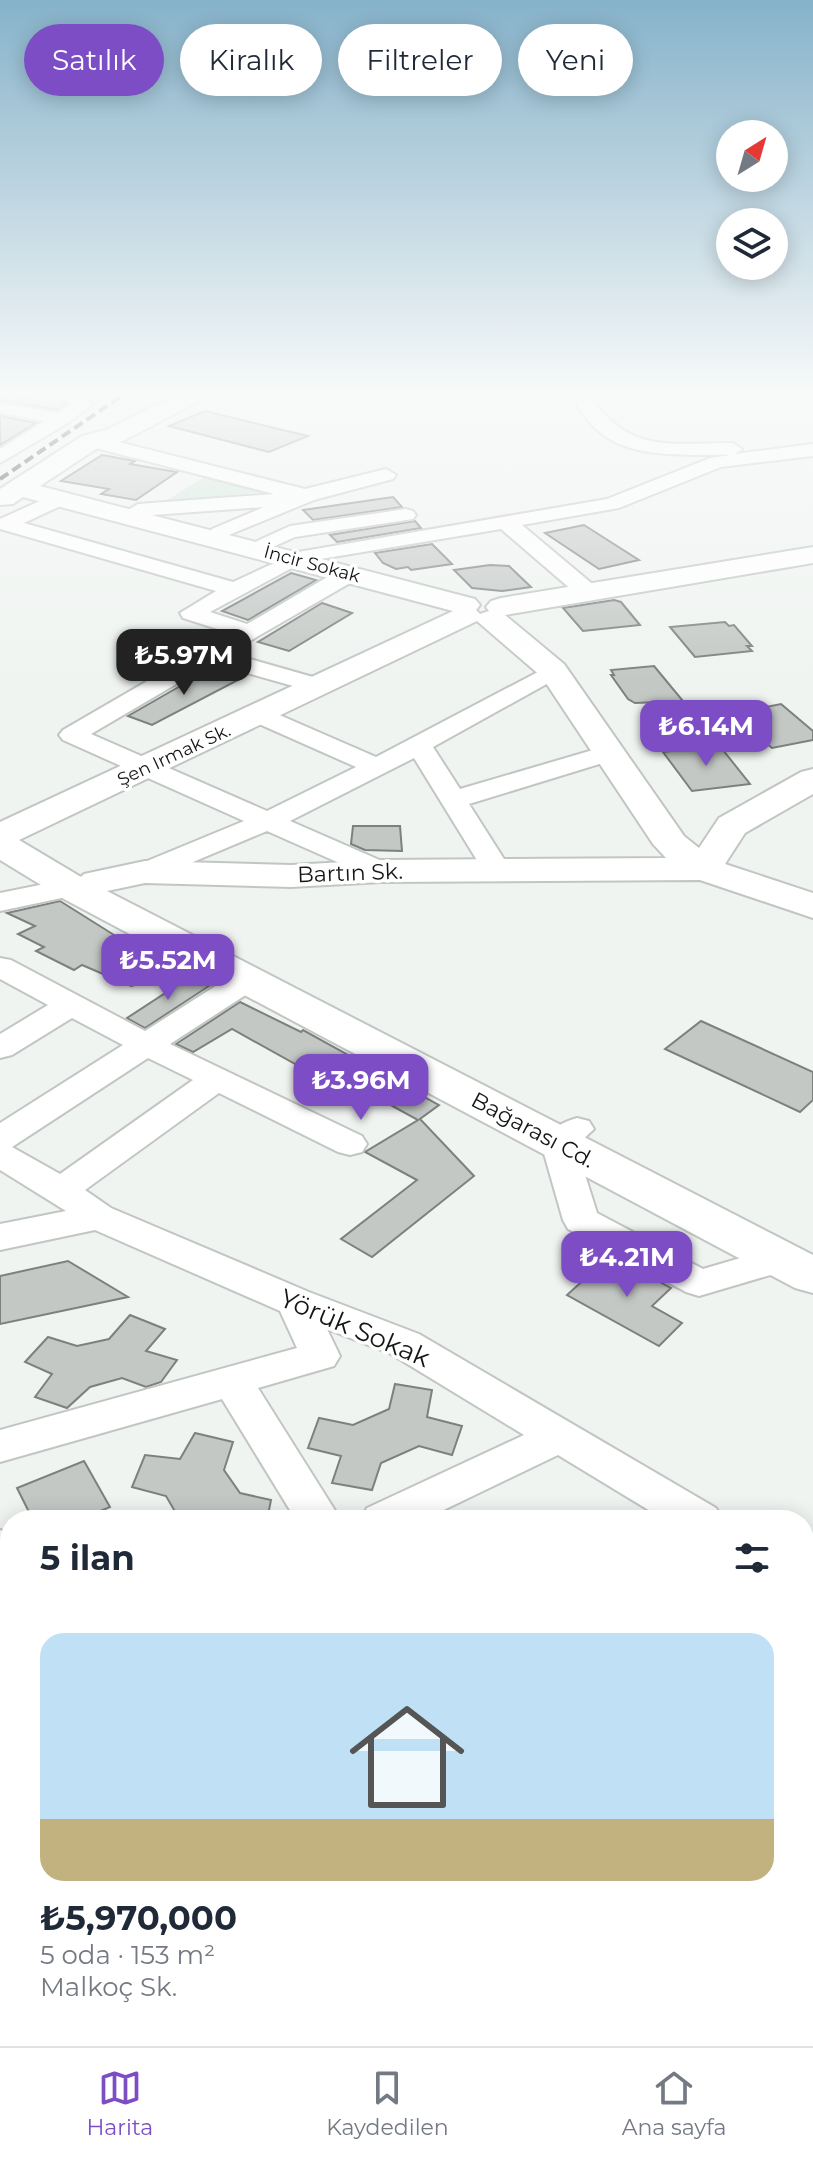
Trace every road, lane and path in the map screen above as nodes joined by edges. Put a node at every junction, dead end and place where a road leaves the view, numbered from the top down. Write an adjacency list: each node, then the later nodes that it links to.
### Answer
1 (171, 488): 8 (street)
2 (279, 488): 6 (street)
3 (345, 488): 6 (street)
4 (651, 488): 10 (street)
5 (15, 490): 7 (main road, İncir Sokak); 8 (main road, İncir Sokak)
6 (307, 496): 8 (street); 11 (street)
7 (60, 499): 14 (main road, İncir Sokak); 16 (street)
8 (138, 510): 11 (main road, İncir Sokak)
9 (406, 515): 12 (street)
10 (497, 522): 14 (street); 17 (street)
11 (219, 533): 12 (main road, İncir Sokak)
12 (264, 545): 14 (main road, İncir Sokak)
13 (813, 555): 17 (main road)
14 (299, 557): 15 (main road, İncir Sokak); 16 (street); 18 (main road, İncir Sokak)
15 (349, 574): 18 (main road, İncir Sokak); 19 (street)
16 (235, 590): 19 (street)
17 (579, 594): 18 (main road)
18 (482, 611): 21 (main road, İncir Sokak); 22 (main road, Şen Irmak Sk.); 32 (main road, İncir Sokak)
19 (249, 632): 20 (street)
20 (209, 655): 22 (street); 27 (street)
21 (553, 671): 24 (street); 25 (main road, İncir Sokak)
22 (318, 686): 23 (main road, Şen Irmak Sk.)
23 (259, 715): 26 (street); 27 (main road, Şen Irmak Sk.)
24 (419, 745): 26 (street); 29 (street)
25 (610, 753): 29 (street); 32 (main road, İncir Sokak)
26 (376, 766): 30 (street)
27 (148, 767): 30 (street); 31 (main road, Şen Irmak Sk.)
28 (813, 779): 32 (main road)
29 (453, 800): 33 (street)
30 (270, 820): 34 (street); 35 (street)
31 (3, 835): 36 (main road, Bağarası Cd.)
32 (703, 869): 33 (main road, Bartın Sk.); 38 (main road, İncir Sokak)
33 (497, 870): 34 (main road, Bartın Sk.)
34 (381, 871): 35 (main road, Bartın Sk.)
35 (145, 872): 36 (main road, Bartın Sk.)
36 (84, 885): 37 (street, Bartın Sk.); 40 (main road, Bağarası Cd.); 45 (main road)
37 (0, 902)
38 (813, 906)
39 (3, 972): 41 (street)
40 (247, 980): 42 (street); 45 (main road, Bağarası Cd.)
41 (70, 1005): 42 (street); 43 (street)
42 (145, 1044): 44 (street); 46 (street)
43 (0, 1048)
44 (217, 1079): 47 (street); 49 (street)
45 (568, 1136): 52 (main road, Bağarası Cd.); 52 (street)
46 (0, 1139)
47 (350, 1144)
48 (0, 1155): 49 (street, Yörük Sokak)
49 (61, 1190): 50 (street, Yörük Sokak)
50 (98, 1217): 51 (street); 53 (street, Yörük Sokak)
51 (0, 1237)
52 (802, 1262)
53 (295, 1302): 54 (street); 55 (street, Yörük Sokak)
54 (233, 1383): 56 (street); 57 (street)
55 (558, 1437): 58 (street); 59 (street, Yörük Sokak)
56 (0, 1446)
57 (313, 1510)
58 (403, 1510)
59 (684, 1510)

